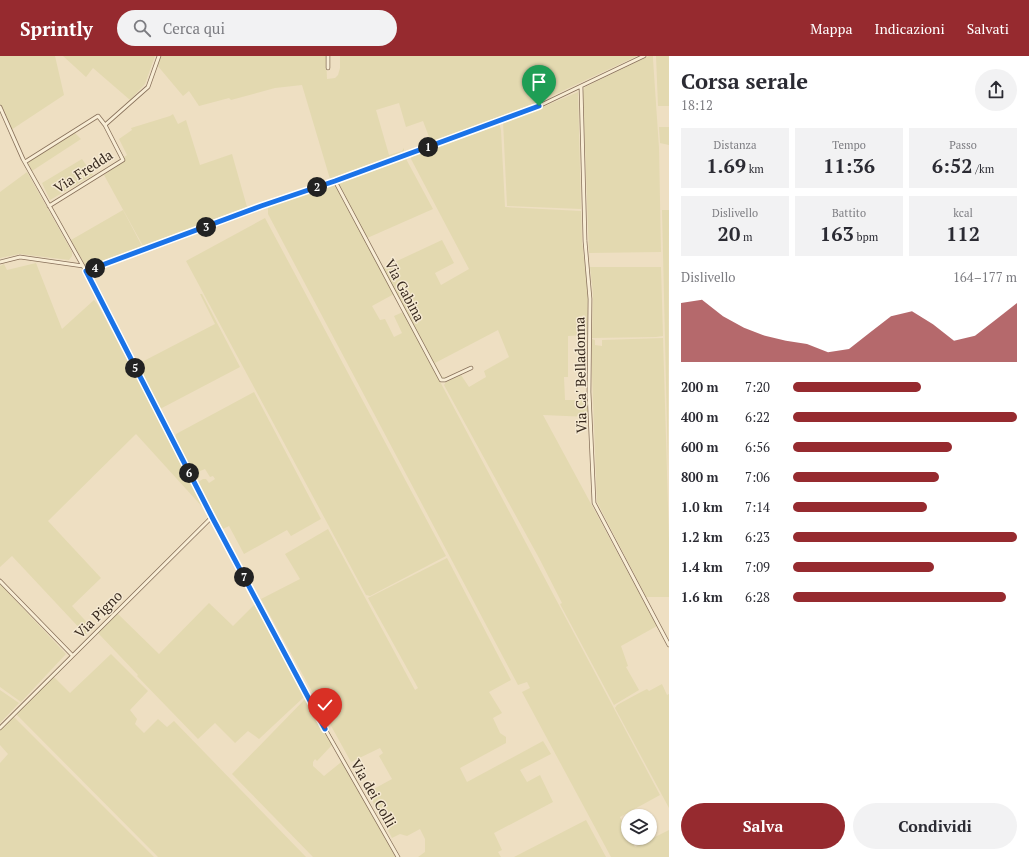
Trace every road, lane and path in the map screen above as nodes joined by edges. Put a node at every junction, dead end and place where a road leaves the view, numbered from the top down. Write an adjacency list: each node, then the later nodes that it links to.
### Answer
1 (159, 56): 7 (street, Via Fredda)
2 (328, 56): 4 (street)
3 (644, 56): 5 (street)
4 (328, 68)
5 (580, 87): 9 (street); 17 (street, Via Ca' Belladonna)
6 (0, 107): 8 (street, Via dei Colli)
7 (105, 125): 8 (street); 10 (street, Via Fredda)
8 (25, 162): 10 (street, Via dei Colli)
9 (335, 181): 13 (street); 14 (street, Via Gabina)
10 (49, 206): 12 (street, Via dei Colli)
11 (0, 262): 12 (street)
12 (83, 266): 13 (street, Via dei Colli)
13 (86, 271): 15 (street, Via dei Colli)
14 (471, 368)
15 (212, 517): 18 (street, Via Pigno); 20 (street, Via dei Colli)
16 (0, 581): 18 (street)
17 (669, 645)
18 (72, 655): 19 (street, Via Pigno)
19 (0, 728)
20 (398, 857)

